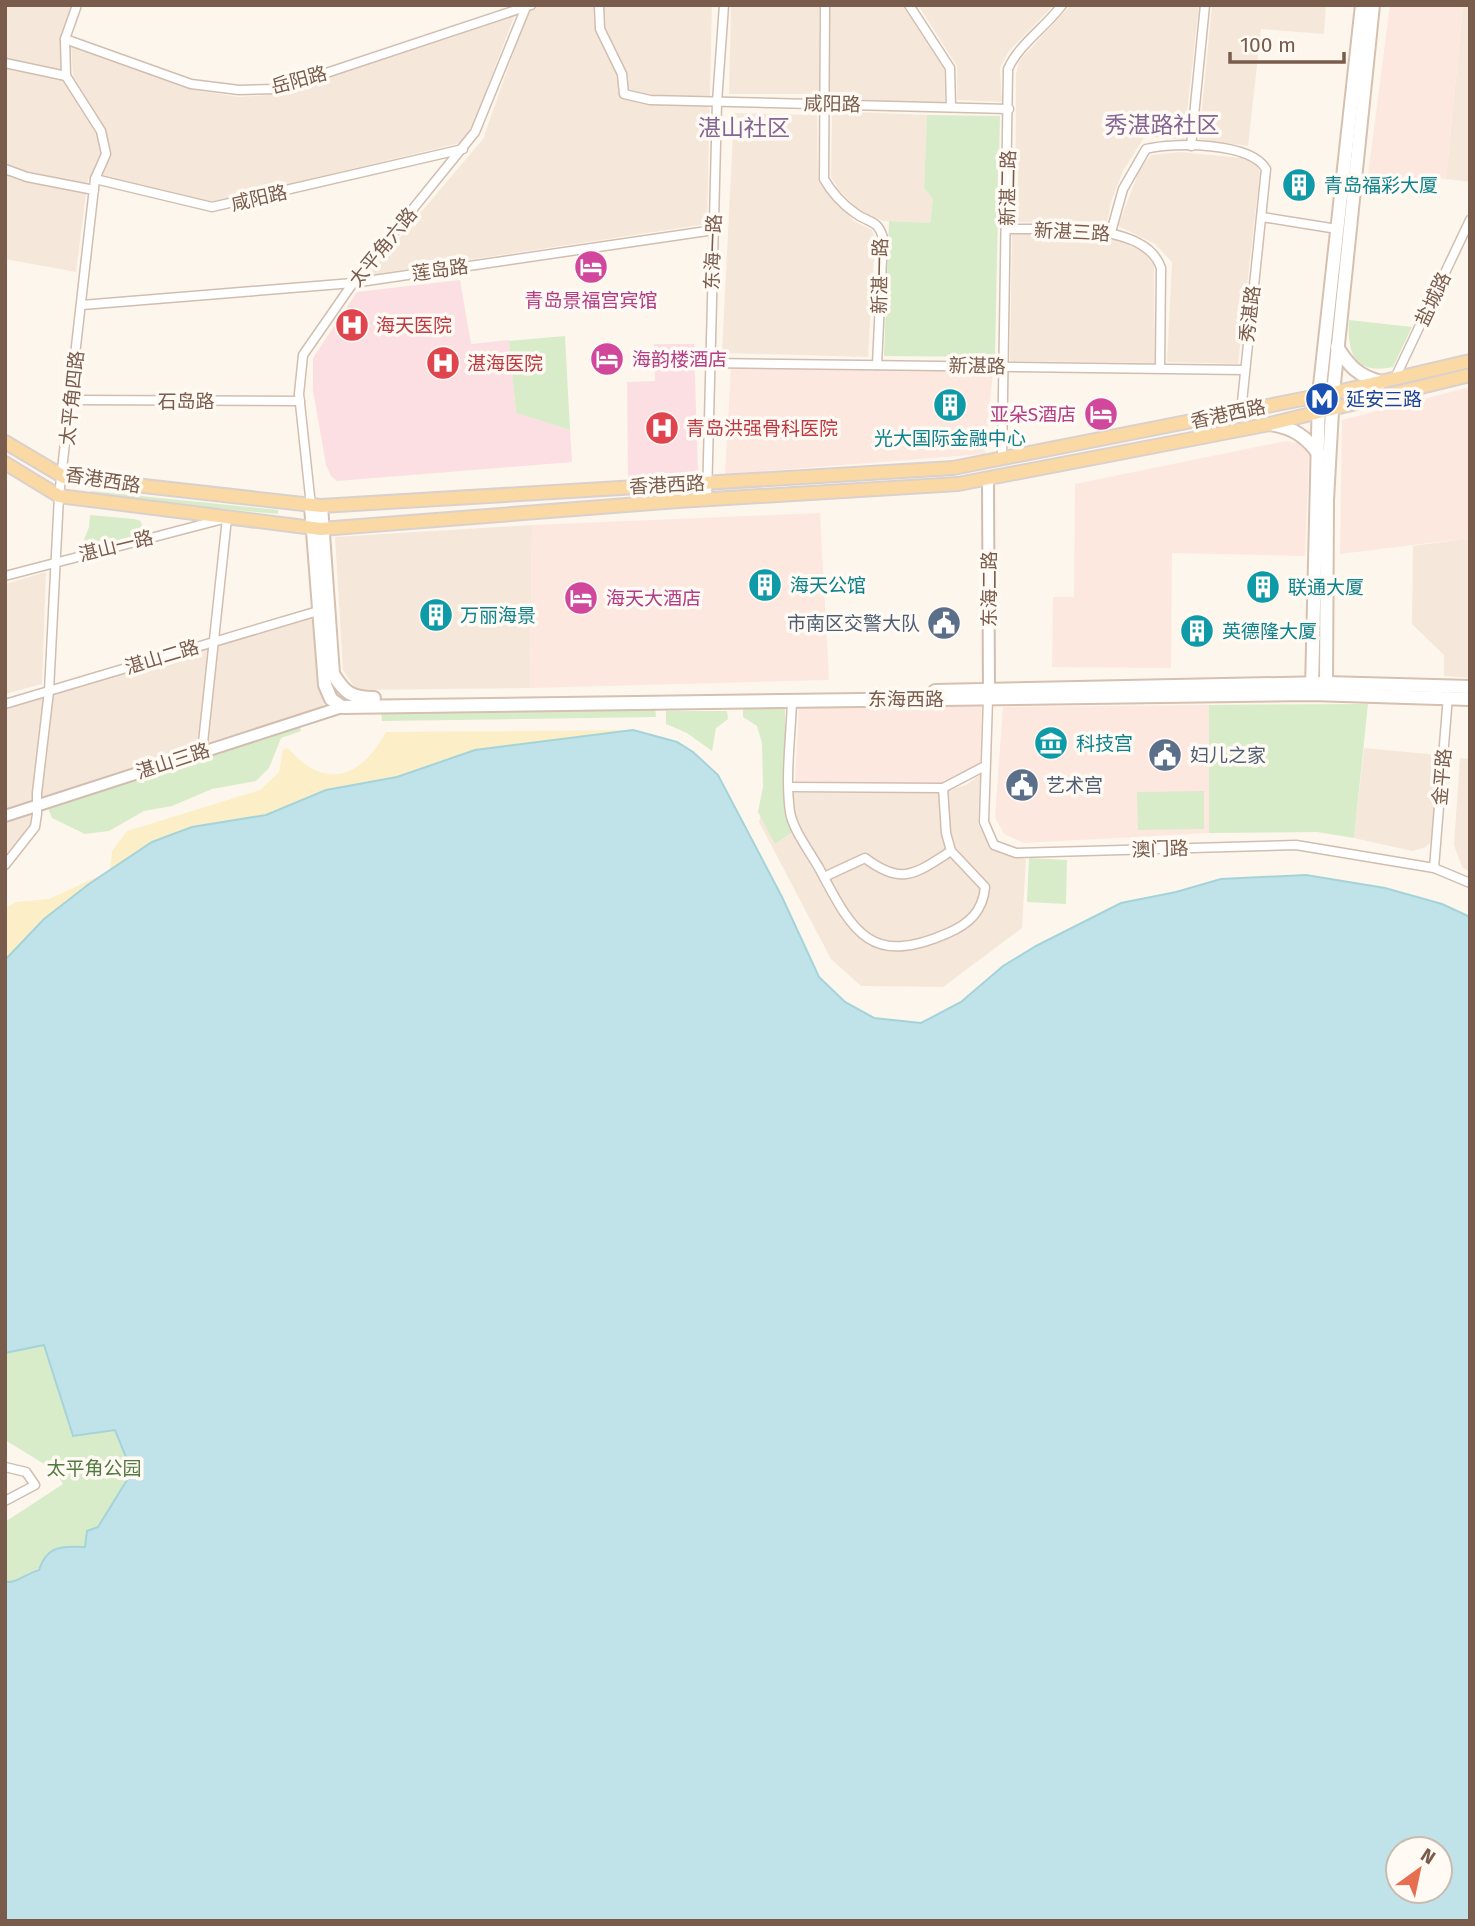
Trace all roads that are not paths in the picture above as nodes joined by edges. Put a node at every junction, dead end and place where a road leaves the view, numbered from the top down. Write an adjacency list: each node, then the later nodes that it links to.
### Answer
1 (78, 5): 11 (street)
2 (599, 5): 14 (street, 咸阳路)
3 (724, 5): 14 (street, 东海一路)
4 (825, 5): 15 (street, 新湛一路)
5 (909, 5): 16 (street)
6 (1062, 5): 17 (street, 新湛二路)
7 (1205, 5): 18 (street)
8 (1362, 5): 26 (main road)
9 (1373, 5): 31 (main road)
10 (528, 6): 11 (street, 岳阳路); 19 (street, 太平角六路)
11 (65, 39): 13 (street)
12 (5, 63): 13 (street)
13 (66, 76): 21 (street, 太平角四路)
14 (718, 102): 15 (street, 咸阳路); 27 (street, 东海一路)
15 (825, 104): 16 (street, 咸阳路); 34 (street, 新湛一路)
16 (951, 107): 17 (street, 咸阳路)
17 (1009, 109): 25 (street, 新湛二路)
18 (1191, 146): 23 (street, 秀湛路); 28 (street, 秀湛路)
19 (463, 149): 21 (street, 咸阳路); 29 (street, 太平角六路)
20 (5, 169): 22 (street)
21 (95, 179): 22 (street, 太平角四路)
22 (94, 190): 30 (street, 太平角四路)
23 (1262, 217): 26 (street); 37 (street, 秀湛路)
24 (1470, 220): 39 (street, 盐城路)
25 (1007, 229): 28 (street, 新湛三路); 35 (street, 新湛二路)
26 (1337, 229): 41 (main road)
27 (714, 230): 29 (street, 莲岛路); 33 (street, 东海一路)
28 (1111, 232): 36 (street, 新湛三路)
29 (354, 283): 30 (street, 莲岛路); 43 (street, 太平角六路)
30 (82, 305): 42 (street, 太平角四路)
31 (1336, 347): 40 (main road); 41 (main road)
32 (1470, 360): 39 (main road, 香港西路)
33 (710, 363): 34 (street, 新湛路); 54 (street, 东海一路)
34 (877, 365): 35 (street, 新湛路)
35 (1005, 366): 36 (street, 新湛路); 50 (street, 新湛二路)
36 (1160, 368): 37 (street, 新湛路)
37 (1244, 370): 45 (street, 秀湛路)
38 (1470, 374): 44 (main road, 香港西路)
39 (1395, 378): 40 (main road, 香港西路)
40 (1381, 382): 41 (main road, 香港西路)
41 (1326, 394): 44 (main road); 45 (main road, 香港西路); 46 (main road)
42 (72, 400): 43 (street, 石岛路); 52 (street, 太平角四路)
43 (300, 401): 57 (street, 太平角六路)
44 (1332, 410): 46 (main road, 香港西路); 66 (main road)
45 (1241, 412): 50 (main road, 香港西路)
46 (1318, 413): 47 (main road, 香港西路); 49 (main road)
47 (1270, 424): 49 (main road); 53 (main road, 香港西路)
48 (5, 442): 52 (main road, 香港西路)
49 (1320, 456): 65 (main road)
50 (1002, 460): 54 (main road, 香港西路)
51 (5, 463): 55 (main road, 香港西路)
52 (64, 477): 55 (street, 太平角四路); 57 (main road, 香港西路)
53 (988, 479): 56 (main road, 香港西路); 69 (street, 东海二路)
54 (706, 482): 56 (street, 东海一路); 57 (main road, 香港西路)
55 (59, 496): 58 (main road, 香港西路); 60 (street, 太平角四路)
56 (707, 499): 59 (main road, 香港西路)
57 (316, 506): 59 (main road)
58 (227, 518): 59 (main road, 香港西路); 60 (street, 湛山一路); 63 (street)
59 (317, 529): 62 (main road); 69 (main road, 东海西路)
60 (54, 562): 61 (street, 湛山一路); 67 (street, 太平角四路)
61 (5, 576)
62 (318, 611): 63 (street, 湛山二路); 73 (main road)
63 (214, 642): 67 (street, 湛山二路); 74 (street)
64 (1470, 687): 68 (main road, 东海西路)
65 (1312, 689): 66 (main road, 东海西路); 69 (main road, 东海西路)
66 (1326, 689): 68 (main road, 东海西路)
67 (49, 691): 72 (street, 湛山二路); 78 (street, 太平角四路)
68 (1449, 692): 70 (main road, 东海西路); 82 (street, 金平路)
69 (989, 694): 71 (main road, 东海西路); 75 (street, 澳门路)
70 (1470, 699)
71 (792, 700): 73 (main road, 东海西路); 76 (street)
72 (5, 704)
73 (342, 707): 74 (street, 湛山三路)
74 (202, 752): 78 (street, 湛山三路)
75 (985, 766): 77 (street); 82 (street, 澳门路)
76 (789, 787): 77 (street); 83 (street)
77 (943, 788): 80 (street)
78 (38, 805): 79 (street, 湛山三路); 81 (street, 太平角四路)
79 (5, 816)
80 (951, 851): 83 (street); 83 (street)
81 (5, 865)
82 (1434, 868): 84 (street, 澳门路)
83 (824, 877)
84 (1470, 883)
85 (5, 1467): 86 (street)
86 (5, 1501)

